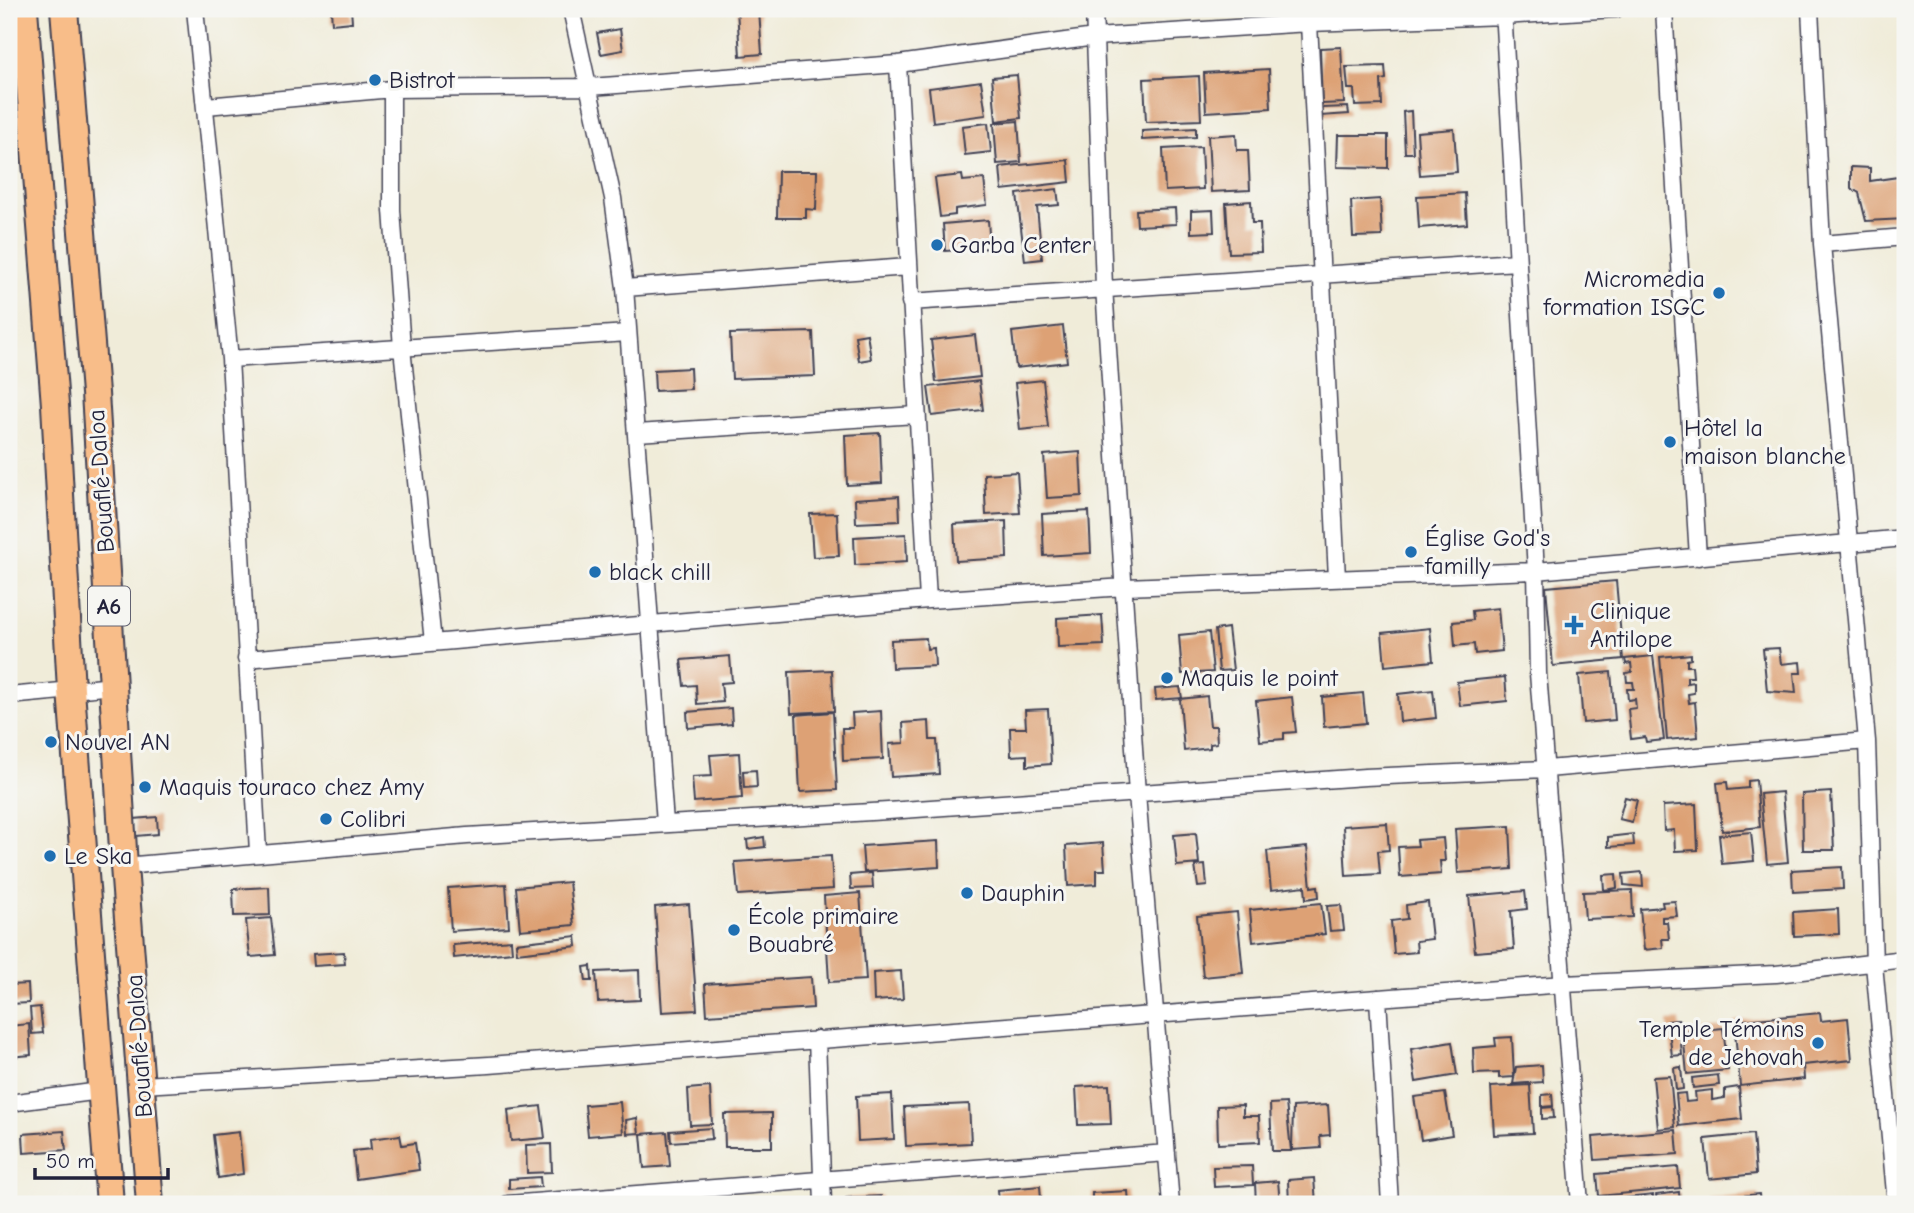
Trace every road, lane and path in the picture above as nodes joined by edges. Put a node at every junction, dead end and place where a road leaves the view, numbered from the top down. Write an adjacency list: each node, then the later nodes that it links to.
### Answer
1 (24, 9): 40 (highway, Bouaflé-Daloa / A6)
2 (64, 9): 39 (highway, Bouaflé-Daloa / A6)
3 (195, 9): 15 (street)
4 (571, 9): 13 (street)
5 (1094, 9): 11 (street)
6 (1616, 9): 9 (street)
7 (1664, 9): 31 (street)
8 (1810, 9): 17 (street)
9 (1503, 13): 10 (street); 18 (street)
10 (1309, 23): 11 (street); 20 (street)
11 (1095, 37): 12 (street); 22 (street)
12 (898, 64): 13 (street); 19 (street)
13 (590, 87): 14 (street); 21 (street)
14 (392, 89): 15 (street); 25 (street)
15 (206, 106): 26 (street)
16 (1905, 237): 17 (street)
17 (1822, 244): 30 (street)
18 (1517, 262): 20 (street); 32 (street)
19 (908, 267): 21 (street); 23 (street)
20 (1322, 273): 22 (street); 33 (street)
21 (625, 288): 24 (street)
22 (1104, 288): 23 (street); 34 (street)
23 (910, 302): 27 (street)
24 (628, 333): 25 (street); 28 (street)
25 (402, 348): 26 (street); 37 (street)
26 (230, 359): 38 (street)
27 (916, 415): 28 (street); 35 (street)
28 (637, 433): 36 (street)
29 (1905, 538): 30 (street)
30 (1851, 542): 31 (street); 42 (street)
31 (1698, 556): 32 (street)
32 (1536, 571): 33 (street); 43 (street)
33 (1337, 578): 34 (street)
34 (1125, 587): 35 (street); 44 (street)
35 (928, 600): 36 (street)
36 (652, 623): 37 (street); 45 (street)
37 (433, 642): 38 (street)
38 (246, 659): 46 (street)
39 (114, 686): 40 (street); 47 (highway, Bouaflé-Daloa / A6)
40 (71, 690): 41 (street); 55 (highway, Bouaflé-Daloa / A6)
41 (9, 696)
42 (1867, 741): 43 (street); 49 (street)
43 (1547, 769): 44 (street); 50 (street)
44 (1137, 794): 45 (street); 52 (street)
45 (665, 823): 46 (street)
46 (258, 852): 47 (street)
47 (124, 866): 54 (highway, Bouaflé-Daloa / A6)
48 (1905, 959): 49 (street)
49 (1874, 964): 50 (street); 66 (street)
50 (1564, 984): 51 (street); 65 (street)
51 (1378, 998): 52 (street); 64 (street)
52 (1156, 1014): 53 (street); 57 (street)
53 (817, 1039): 54 (street); 58 (street)
54 (142, 1085): 60 (highway, Bouaflé-Daloa / A6)
55 (100, 1091): 56 (street); 59 (highway, Bouaflé-Daloa / A6)
56 (9, 1103)
57 (1167, 1153): 58 (street); 63 (street)
58 (822, 1182): 61 (street); 62 (street)
59 (110, 1204)
60 (150, 1204)
61 (508, 1204)
62 (823, 1204)
63 (1171, 1204)
64 (1390, 1204)
65 (1580, 1204)
66 (1896, 1204)

